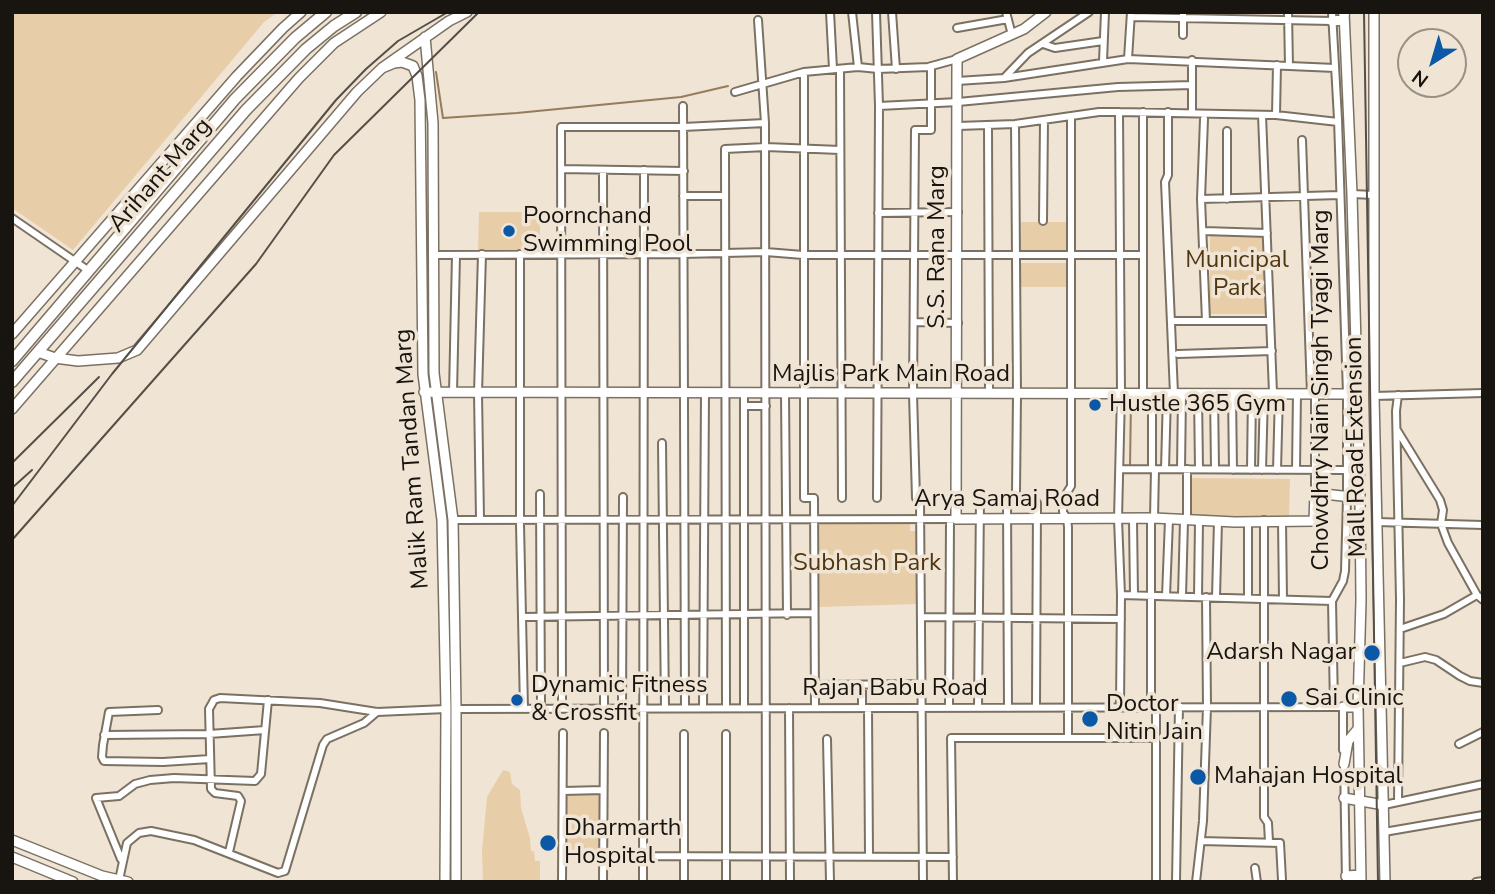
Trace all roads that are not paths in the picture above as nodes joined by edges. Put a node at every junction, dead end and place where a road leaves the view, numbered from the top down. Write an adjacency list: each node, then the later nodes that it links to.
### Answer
1 (301, 12): 116 (street)
2 (326, 12): 117 (main road, Arihant Marg)
3 (356, 12): 127 (main road, Arihant Marg)
4 (381, 12): 129 (street)
5 (467, 12): 27 (street)
6 (830, 12): 40 (street)
7 (852, 12): 36 (street)
8 (876, 12): 41 (street)
9 (892, 12): 42 (street)
10 (1046, 12): 25 (street)
11 (1089, 12): 29 (street)
12 (1105, 12): 28 (street)
13 (1374, 12): 81 (street, Mall Road Extension)
14 (1344, 14): 22 (street); 79 (street)
15 (1131, 15): 16 (street); 31 (street)
16 (1183, 15): 17 (street); 26 (street)
17 (1211, 15): 18 (street)
18 (1235, 15): 20 (street)
19 (1007, 16): 24 (street); 25 (street)
20 (1261, 16): 21 (street)
21 (1288, 16): 22 (street); 35 (street)
22 (1332, 17): 39 (street, Chowdhry Nain Singh Tyagi Marg)
23 (758, 20): 48 (street)
24 (957, 28)
25 (1012, 35): 30 (street)
26 (1183, 35)
27 (425, 37): 38 (street); 44 (street, Malik Ram Tandan Marg)
28 (1103, 41): 29 (street); 33 (street)
29 (1043, 44): 46 (street)
30 (957, 59): 37 (street); 47 (street, S.S. Rana Marg)
31 (1128, 59): 32 (street); 33 (street)
32 (1192, 60): 34 (street); 49 (street)
33 (1103, 61): 46 (street)
34 (1277, 65): 35 (street); 60 (street)
35 (1289, 66): 39 (street)
36 (858, 67): 40 (street); 41 (street)
37 (931, 67): 42 (street); 52 (street)
38 (383, 68): 45 (street); 129 (street)
39 (1335, 68): 64 (street, Chowdhry Nain Singh Tyagi Marg)
40 (837, 69): 43 (street); 74 (street)
41 (878, 69): 42 (street); 54 (street)
42 (896, 69)
43 (804, 72): 48 (street); 73 (street)
44 (428, 73): 45 (street); 105 (street, Malik Ram Tandan Marg)
45 (417, 76): 104 (street, Malik Ram Tandan Marg)
46 (1004, 78): 47 (street)
47 (957, 81): 51 (street, S.S. Rana Marg)
48 (764, 84): 50 (street); 65 (street)
49 (1192, 85): 51 (street); 58 (street)
50 (735, 92)
51 (958, 102): 52 (street); 67 (street, S.S. Rana Marg)
52 (932, 103): 54 (street); 90 (street)
53 (683, 106): 69 (street)
54 (879, 106): 89 (street)
55 (1119, 111): 56 (street); 61 (street); 113 (street)
56 (1143, 112): 57 (street); 114 (street)
57 (1168, 112): 58 (street); 162 (street)
58 (1192, 113): 59 (street)
59 (1262, 115): 60 (street); 85 (street)
60 (1276, 115): 64 (street)
61 (1071, 117): 63 (street); 112 (street)
62 (1204, 119): 87 (street)
63 (1044, 120): 66 (street); 92 (street)
64 (1338, 122): 80 (street, Chowdhry Nain Singh Tyagi Marg)
65 (765, 123): 69 (street); 72 (street)
66 (1015, 124): 68 (street); 111 (street)
67 (958, 126): 68 (street); 88 (street, S.S. Rana Marg)
68 (988, 126): 110 (street)
69 (683, 127): 75 (street); 78 (street)
70 (1227, 131): 86 (street)
71 (1302, 140): 84 (street)
72 (766, 147): 73 (street); 83 (street); 96 (street)
73 (803, 150): 74 (street); 106 (street)
74 (840, 150): 107 (street)
75 (561, 169): 76 (street); 100 (street)
76 (603, 170): 77 (street); 101 (street)
77 (644, 170): 78 (street); 102 (street)
78 (684, 171): 82 (street)
79 (1352, 194): 80 (street); 81 (street); 193 (street)
80 (1340, 195): 84 (street); 164 (street, Chowdhry Nain Singh Tyagi Marg)
81 (1374, 195): 167 (street, Mall Road Extension)
82 (683, 196): 83 (street); 103 (street)
83 (725, 196): 95 (street)
84 (1303, 197): 85 (street); 145 (street)
85 (1266, 198): 86 (street); 94 (street)
86 (1227, 199): 87 (street)
87 (1201, 200): 93 (street)
88 (958, 212): 90 (street); 109 (street, S.S. Rana Marg)
89 (878, 213): 90 (street); 108 (street)
90 (915, 214): 115 (street)
91 (12, 218): 116 (street)
92 (1042, 221)
93 (1204, 231): 94 (street); 119 (street)
94 (1267, 233): 120 (street)
95 (725, 252): 96 (street); 103 (street); 139 (street)
96 (766, 252): 106 (street); 151 (street)
97 (456, 254): 98 (street); 105 (street); 134 (street)
98 (482, 254): 99 (street); 135 (street)
99 (520, 254): 100 (street); 147 (street)
100 (562, 254): 101 (street); 148 (street)
101 (604, 254): 102 (street); 149 (street)
102 (644, 254): 103 (street); 136 (street)
103 (683, 254): 137 (street)
104 (421, 255): 105 (street); 124 (street, Malik Ram Tandan Marg)
105 (432, 255): 125 (street, Malik Ram Tandan Marg)
106 (803, 255): 107 (street); 153 (street)
107 (841, 255): 108 (street); 154 (street)
108 (878, 255): 115 (street); 155 (street)
109 (958, 255): 110 (street); 115 (street); 122 (street, S.S. Rana Marg)
110 (987, 255): 111 (street); 158 (street)
111 (1016, 255): 112 (street); 159 (street)
112 (1072, 255): 113 (street); 165 (street)
113 (1119, 255): 114 (street); 160 (street)
114 (1142, 255): 161 (street)
115 (915, 256): 121 (street)
116 (74, 262): 117 (street); 123 (street)
117 (89, 271): 130 (main road, Arihant Marg)
118 (1174, 321): 119 (street)
119 (1206, 321): 120 (street)
120 (1270, 321): 126 (street)
121 (915, 322): 122 (street); 156 (street)
122 (958, 323): 157 (street, S.S. Rana Marg)
123 (12, 334)
124 (423, 351): 125 (street); 132 (street, Malik Ram Tandan Marg)
125 (434, 351): 133 (street, Malik Ram Tandan Marg)
126 (1272, 351): 128 (street); 143 (street)
127 (38, 352): 129 (street); 131 (main road, Arihant Marg)
128 (1178, 354)
129 (55, 358): 170 (street)
130 (12, 361)
131 (12, 382)
132 (424, 392): 133 (street, Majlis Park Main Road); 213 (street, Malik Ram Tandan Marg)
133 (436, 393): 134 (street, Majlis Park Main Road); 214 (street, Malik Ram Tandan Marg)
134 (453, 393): 135 (street, Majlis Park Main Road)
135 (478, 393): 147 (street, Majlis Park Main Road); 198 (street)
136 (643, 393): 137 (street, Majlis Park Main Road); 149 (street, Majlis Park Main Road); 203 (street)
137 (685, 393): 138 (street, Majlis Park Main Road); 216 (street)
138 (705, 393): 139 (street, Majlis Park Main Road); 217 (street)
139 (725, 393): 150 (street, Majlis Park Main Road); 218 (street)
140 (1214, 393): 141 (street, Majlis Park Main Road); 163 (street, Majlis Park Main Road); 178 (street)
141 (1232, 393): 142 (street, Majlis Park Main Road); 179 (street)
142 (1252, 393): 143 (street, Majlis Park Main Road); 180 (street)
143 (1272, 393): 144 (street, Majlis Park Main Road); 181 (street); 182 (street)
144 (1297, 393): 145 (street, Majlis Park Main Road); 183 (street)
145 (1313, 393): 164 (street, Majlis Park Main Road); 184 (street)
146 (1483, 393): 166 (street)
147 (520, 394): 148 (street, Majlis Park Main Road); 199 (street)
148 (562, 394): 149 (street, Majlis Park Main Road); 200 (street)
149 (604, 394): 201 (street)
150 (744, 394): 151 (street, Majlis Park Main Road); 169 (street)
151 (766, 394): 152 (street, Majlis Park Main Road); 168 (street)
152 (785, 394): 153 (street, Majlis Park Main Road); 221 (street)
153 (803, 394): 154 (street, Majlis Park Main Road); 205 (street)
154 (841, 394): 155 (street, Majlis Park Main Road); 190 (street)
155 (876, 394): 156 (street, Majlis Park Main Road); 191 (street)
156 (913, 394): 157 (street, Majlis Park Main Road); 206 (street)
157 (957, 394): 158 (street, Majlis Park Main Road); 207 (street, S.S. Rana Marg)
158 (989, 394): 159 (street, Majlis Park Main Road)
159 (1017, 394): 165 (street, Majlis Park Main Road); 186 (street)
160 (1121, 394): 161 (street, Majlis Park Main Road); 165 (street, Majlis Park Main Road); 173 (street)
161 (1148, 394): 162 (street, Majlis Park Main Road); 174 (street)
162 (1174, 394): 163 (street, Majlis Park Main Road); 175 (street); 176 (street)
163 (1198, 394): 177 (street)
164 (1347, 394): 185 (street, Chowdhry Nain Singh Tyagi Marg)
165 (1071, 395): 211 (street)
166 (1398, 395): 167 (street); 171 (street)
167 (1374, 396): 231 (street, Mall Road Extension)
168 (766, 405): 169 (street); 220 (street)
169 (744, 406): 219 (street)
170 (12, 409)
171 (1396, 428): 230 (street); 232 (street)
172 (662, 443): 204 (street)
173 (1120, 469): 174 (street, Arya Samaj Road); 212 (street)
174 (1153, 469): 175 (street, Arya Samaj Road); 197 (street)
175 (1165, 469): 176 (street, Arya Samaj Road)
176 (1184, 469): 177 (street, Arya Samaj Road); 224 (street)
177 (1199, 469): 178 (street, Arya Samaj Road)
178 (1215, 469): 179 (street, Arya Samaj Road)
179 (1233, 470): 180 (street, Arya Samaj Road)
180 (1251, 470): 181 (street, Arya Samaj Road)
181 (1262, 470): 182 (street, Arya Samaj Road)
182 (1277, 470): 183 (street, Arya Samaj Road)
183 (1296, 470): 184 (street, Arya Samaj Road)
184 (1315, 470): 185 (street); 187 (street, Arya Samaj Road)
185 (1346, 470): 192 (street, Chowdhry Nain Singh Tyagi Marg)
186 (1016, 493)
187 (1315, 493): 192 (street); 229 (street, Arya Samaj Road)
188 (540, 495): 215 (street)
189 (623, 497): 202 (street)
190 (842, 498)
191 (877, 498)
192 (1347, 498): 193 (street); 246 (street, Chowdhry Nain Singh Tyagi Marg)
193 (1360, 498): 282 (street)
194 (979, 500): 208 (street)
195 (1007, 501): 209 (street)
196 (1037, 503): 210 (street)
197 (1152, 518): 222 (street, Arya Samaj Road); 223 (street, Arya Samaj Road); 236 (street)
198 (480, 519): 199 (street, Arya Samaj Road); 214 (street, Arya Samaj Road)
199 (520, 519): 215 (street, Arya Samaj Road); 259 (street)
200 (562, 519): 201 (street, Arya Samaj Road); 215 (street, Arya Samaj Road); 257 (street)
201 (603, 519): 202 (street, Arya Samaj Road); 258 (street)
202 (622, 519): 203 (street, Arya Samaj Road); 255 (street)
203 (644, 519): 204 (street, Arya Samaj Road); 248 (street)
204 (663, 519): 216 (street, Arya Samaj Road); 249 (street)
205 (814, 519): 206 (street, Arya Samaj Road); 221 (street, Arya Samaj Road); 247 (street)
206 (920, 519): 207 (street, Arya Samaj Road); 261 (street)
207 (953, 519): 208 (street, Arya Samaj Road); 265 (street)
208 (979, 519): 209 (street, Arya Samaj Road); 262 (street)
209 (1007, 519): 210 (street, Arya Samaj Road); 263 (street)
210 (1036, 519): 211 (street, Arya Samaj Road); 264 (street)
211 (1067, 519): 212 (street, Arya Samaj Road); 266 (street)
212 (1118, 519): 222 (street, Arya Samaj Road); 234 (street)
213 (442, 520): 214 (street); 297 (street, Malik Ram Tandan Marg)
214 (453, 520): 297 (street, Malik Ram Tandan Marg)
215 (542, 520): 260 (street)
216 (683, 520): 217 (street, Arya Samaj Road); 250 (street)
217 (705, 520): 218 (street, Arya Samaj Road); 251 (street)
218 (725, 520): 219 (street, Arya Samaj Road); 252 (street)
219 (745, 520): 220 (street, Arya Samaj Road); 253 (street)
220 (765, 520): 221 (street, Arya Samaj Road); 254 (street)
221 (786, 520): 256 (street)
222 (1133, 520): 235 (street)
223 (1169, 520): 224 (street, Arya Samaj Road); 237 (street)
224 (1185, 520): 227 (street, Arya Samaj Road); 238 (street)
225 (1248, 520): 226 (street, Arya Samaj Road); 228 (street, Arya Samaj Road); 242 (street)
226 (1265, 520): 229 (street, Arya Samaj Road); 244 (street)
227 (1199, 521): 228 (street, Arya Samaj Road); 239 (street)
228 (1218, 521): 241 (street)
229 (1282, 521): 245 (street)
230 (1398, 521): 231 (street); 232 (street); 268 (street)
231 (1377, 522): 328 (street, Mall Road Extension)
232 (1441, 524): 233 (street); 243 (street)
233 (1483, 525)
234 (1121, 595): 235 (street); 267 (street)
235 (1134, 595): 236 (street)
236 (1150, 596): 237 (street); 278 (street)
237 (1166, 596): 238 (street)
238 (1182, 596): 239 (street)
239 (1198, 597): 240 (street)
240 (1206, 597): 241 (street); 279 (street)
241 (1216, 597): 242 (street)
242 (1248, 598): 244 (street)
243 (1480, 598): 268 (street)
244 (1265, 599): 245 (street); 280 (street)
245 (1283, 599): 246 (street)
246 (1332, 601): 281 (street, Chowdhry Nain Singh Tyagi Marg)
247 (814, 613): 256 (street); 272 (street)
248 (644, 614): 249 (street); 255 (street); 303 (street)
249 (663, 614): 250 (street); 283 (street)
250 (684, 614): 251 (street); 284 (street)
251 (704, 614): 252 (street); 285 (street)
252 (726, 614): 253 (street); 286 (street)
253 (744, 614): 254 (street); 287 (street)
254 (766, 614): 256 (street); 288 (street)
255 (622, 615): 258 (street); 302 (street)
256 (787, 615)
257 (562, 616): 258 (street); 260 (street); 300 (street)
258 (604, 616): 301 (street)
259 (522, 617): 260 (street); 298 (street)
260 (542, 617): 299 (street)
261 (922, 617): 265 (street); 271 (street)
262 (978, 617): 263 (street); 265 (street); 294 (street)
263 (1009, 617): 264 (street); 295 (street)
264 (1037, 617): 266 (street); 296 (street)
265 (949, 618): 293 (street)
266 (1068, 618): 267 (street); 276 (street)
267 (1121, 619): 277 (street)
268 (1400, 629): 269 (street)
269 (1400, 663): 270 (street); 327 (street)
270 (1483, 683)
271 (921, 684): 272 (street); 292 (street)
272 (815, 685): 290 (street)
273 (862, 688): 291 (street)
274 (268, 700): 305 (street, Rajan Babu Road); 307 (street); 311 (street, Rajan Babu Road)
275 (1179, 706): 278 (street, Rajan Babu Road); 279 (street, Rajan Babu Road); 367 (street)
276 (1068, 707): 277 (street, Rajan Babu Road); 296 (street, Rajan Babu Road); 315 (street)
277 (1120, 707): 278 (street, Rajan Babu Road)
278 (1153, 707): 316 (street)
279 (1207, 707): 280 (street, Rajan Babu Road); 332 (street)
280 (1265, 707): 281 (street, Rajan Babu Road); 333 (street)
281 (1338, 707): 282 (street); 320 (street, Chowdhry Nain Singh Tyagi Marg)
282 (1358, 707): 306 (street)
283 (665, 708): 284 (street, Rajan Babu Road); 303 (street, Rajan Babu Road)
284 (685, 708): 285 (street, Rajan Babu Road)
285 (703, 708): 286 (street, Rajan Babu Road)
286 (726, 708): 287 (street, Rajan Babu Road)
287 (744, 708): 288 (street, Rajan Babu Road)
288 (765, 708): 289 (street, Rajan Babu Road); 339 (street)
289 (789, 708): 290 (street, Rajan Babu Road); 340 (street)
290 (815, 708): 291 (street, Rajan Babu Road)
291 (865, 708): 292 (street, Rajan Babu Road); 342 (street)
292 (921, 708): 293 (street, Rajan Babu Road); 345 (street)
293 (949, 708): 294 (street, Rajan Babu Road)
294 (978, 708): 295 (street, Rajan Babu Road)
295 (1008, 708): 296 (street, Rajan Babu Road)
296 (1036, 708)
297 (451, 709): 298 (street, Rajan Babu Road); 305 (street, Rajan Babu Road); 354 (street, Malik Ram Tandan Marg); 355 (street, Malik Ram Tandan Marg)
298 (524, 709): 299 (street, Rajan Babu Road)
299 (541, 709): 300 (street, Rajan Babu Road)
300 (562, 709): 301 (street, Rajan Babu Road)
301 (604, 709): 302 (street, Rajan Babu Road)
302 (622, 709): 303 (street, Rajan Babu Road)
303 (644, 709): 336 (street)
304 (158, 710): 314 (street)
305 (377, 712): 334 (street)
306 (1358, 729): 320 (street); 326 (street)
307 (265, 730): 311 (street); 321 (street)
308 (1483, 732): 318 (street)
309 (563, 733): 324 (street)
310 (604, 733): 323 (street)
311 (209, 734): 314 (street); 319 (street)
312 (684, 734): 337 (street)
313 (726, 734): 338 (street)
314 (104, 735): 319 (street)
315 (1069, 736): 316 (street); 344 (street)
316 (1156, 738): 366 (street)
317 (827, 739): 341 (street)
318 (1459, 744)
319 (210, 759): 321 (street)
320 (1343, 764): 325 (street, Chowdhry Nain Singh Tyagi Marg)
321 (210, 779): 334 (street); 346 (street)
322 (1483, 784): 327 (street)
323 (603, 790): 324 (street); 335 (street)
324 (563, 791): 356 (street)
325 (1344, 797): 326 (street); 348 (street, Chowdhry Nain Singh Tyagi Marg)
326 (1360, 801): 328 (street); 349 (street)
327 (1398, 802): 328 (street)
328 (1384, 805): 330 (street, Mall Road Extension)
329 (1483, 815): 330 (street)
330 (1384, 832): 370 (street, Mall Road Extension)
331 (12, 840): 351 (street)
332 (1201, 841): 333 (street); 368 (street)
333 (1269, 842): 350 (street)
334 (229, 852): 346 (street)
335 (603, 856): 336 (street); 357 (street)
336 (643, 856): 337 (street); 358 (street)
337 (684, 856): 338 (street); 359 (street)
338 (726, 856): 339 (street); 360 (street)
339 (766, 856): 340 (street); 361 (street)
340 (790, 856): 341 (street); 362 (street)
341 (830, 856): 342 (street); 363 (street)
342 (869, 856): 345 (street)
343 (12, 857): 353 (street)
344 (953, 857): 345 (street); 365 (street)
345 (923, 858): 364 (street)
346 (121, 861): 351 (street)
347 (1255, 868): 369 (street)
348 (1346, 879): 349 (street)
349 (1361, 879)
350 (1282, 880)
351 (124, 881)
352 (1483, 881): 371 (street)
353 (73, 882)
354 (445, 882)
355 (456, 882)
356 (562, 882)
357 (603, 882)
358 (643, 882)
359 (684, 882)
360 (726, 882)
361 (766, 882)
362 (790, 882)
363 (830, 882)
364 (923, 882)
365 (953, 882)
366 (1156, 882)
367 (1176, 882)
368 (1196, 882)
369 (1256, 882)
370 (1385, 882)
371 (1476, 882)

